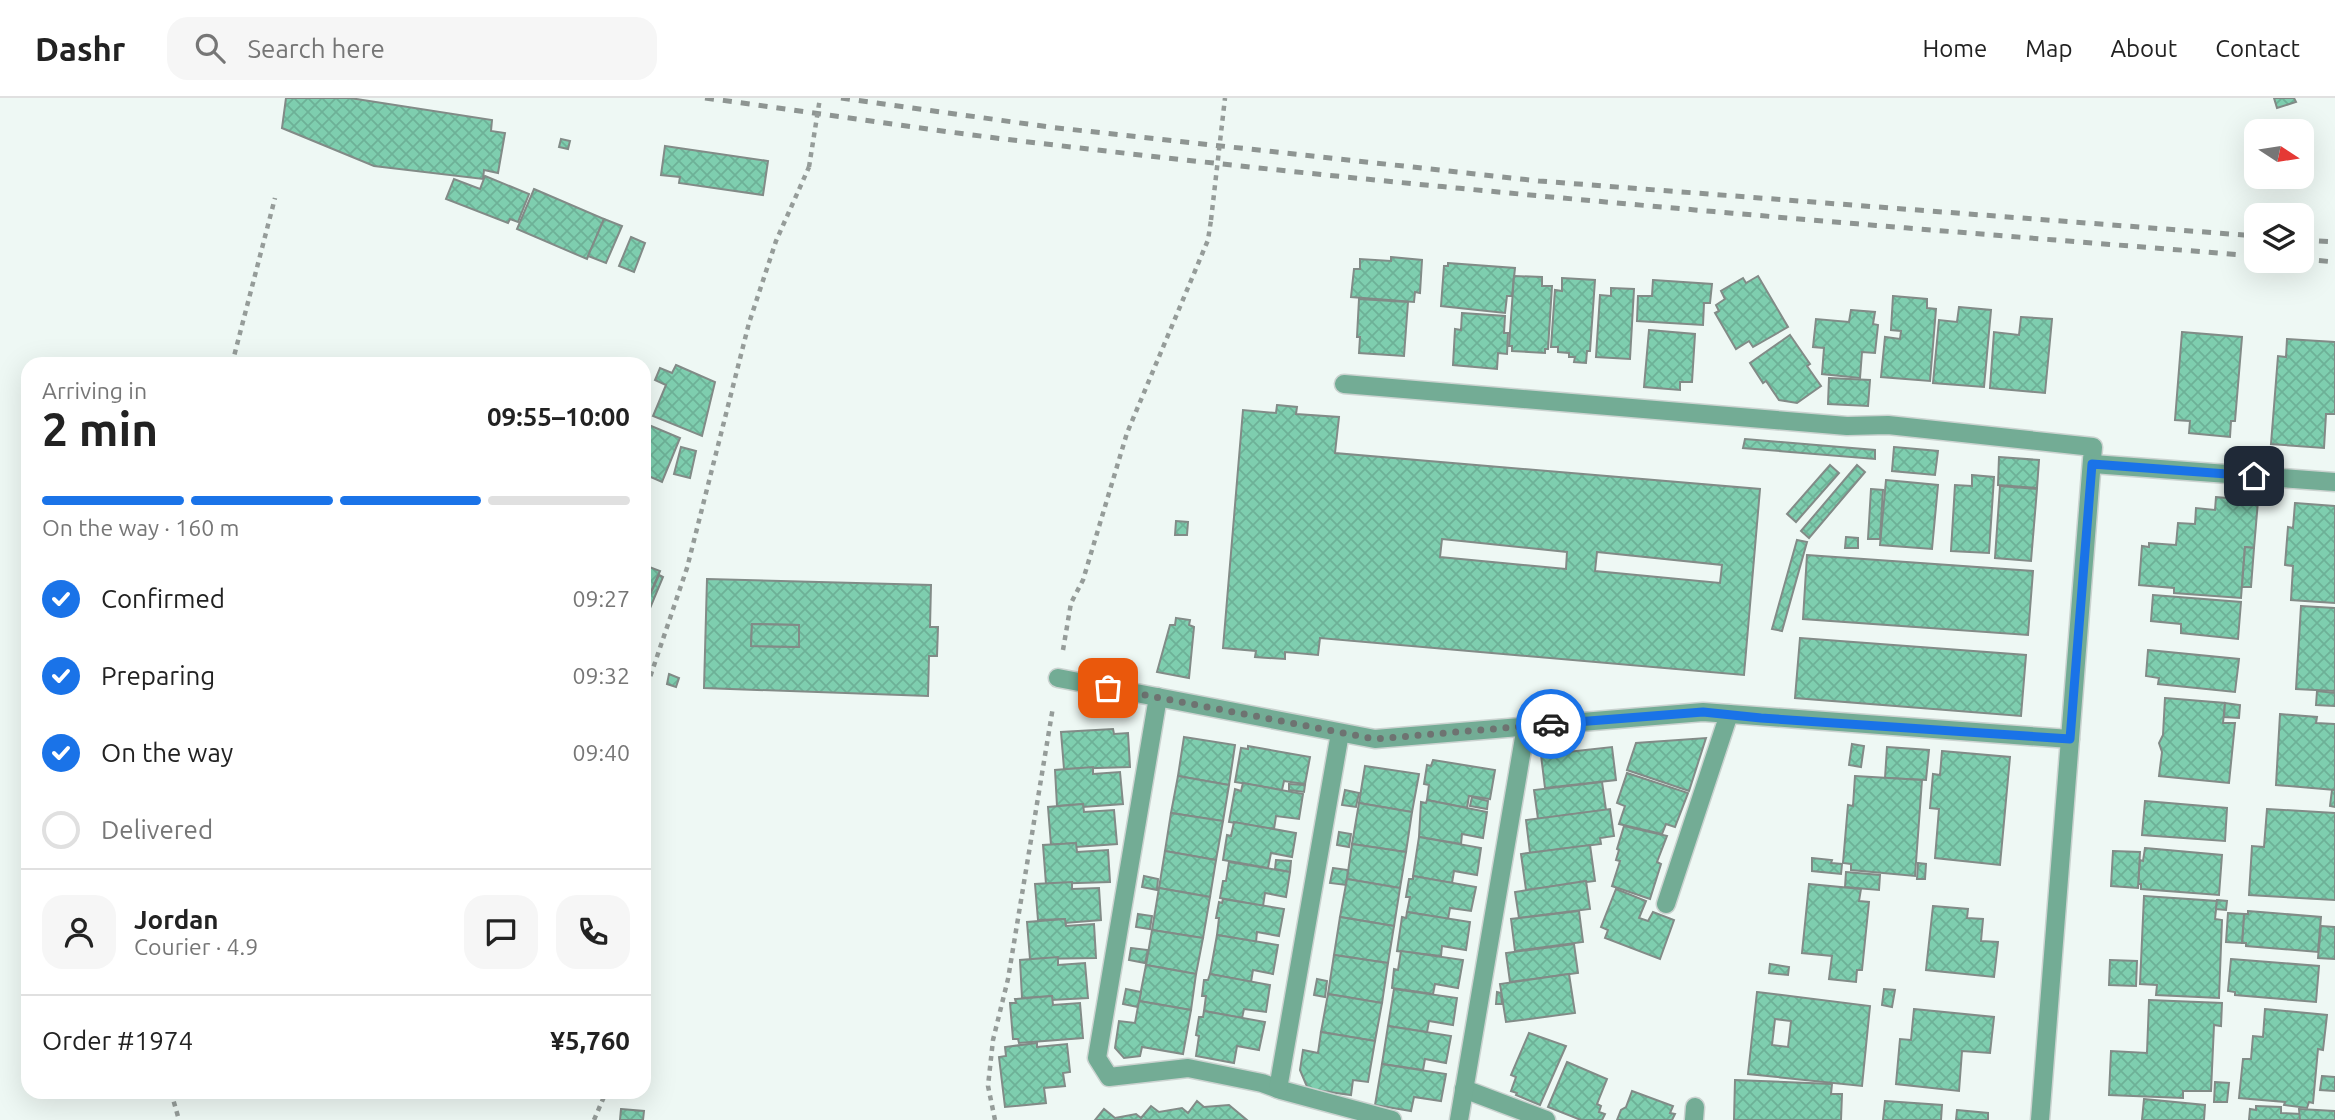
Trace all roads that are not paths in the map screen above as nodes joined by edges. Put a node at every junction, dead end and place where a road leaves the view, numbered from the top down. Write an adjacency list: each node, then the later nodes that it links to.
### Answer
1 (1344, 384): 2 (street)
2 (2092, 464): 3 (street); 9 (street)
3 (2335, 482)
4 (1058, 678): 5 (street)
5 (1158, 698): 8 (street); 11 (street)
6 (1729, 714): 7 (street); 9 (street); 10 (street)
7 (1526, 726): 8 (street); 12 (street)
8 (1340, 733): 11 (street)
9 (2070, 739): 16 (street)
10 (1666, 904)
11 (1278, 1089): 13 (street)
12 (1464, 1089): 14 (street); 15 (street)
13 (1392, 1120)
14 (1459, 1120)
15 (1546, 1120)
16 (2040, 1120)

